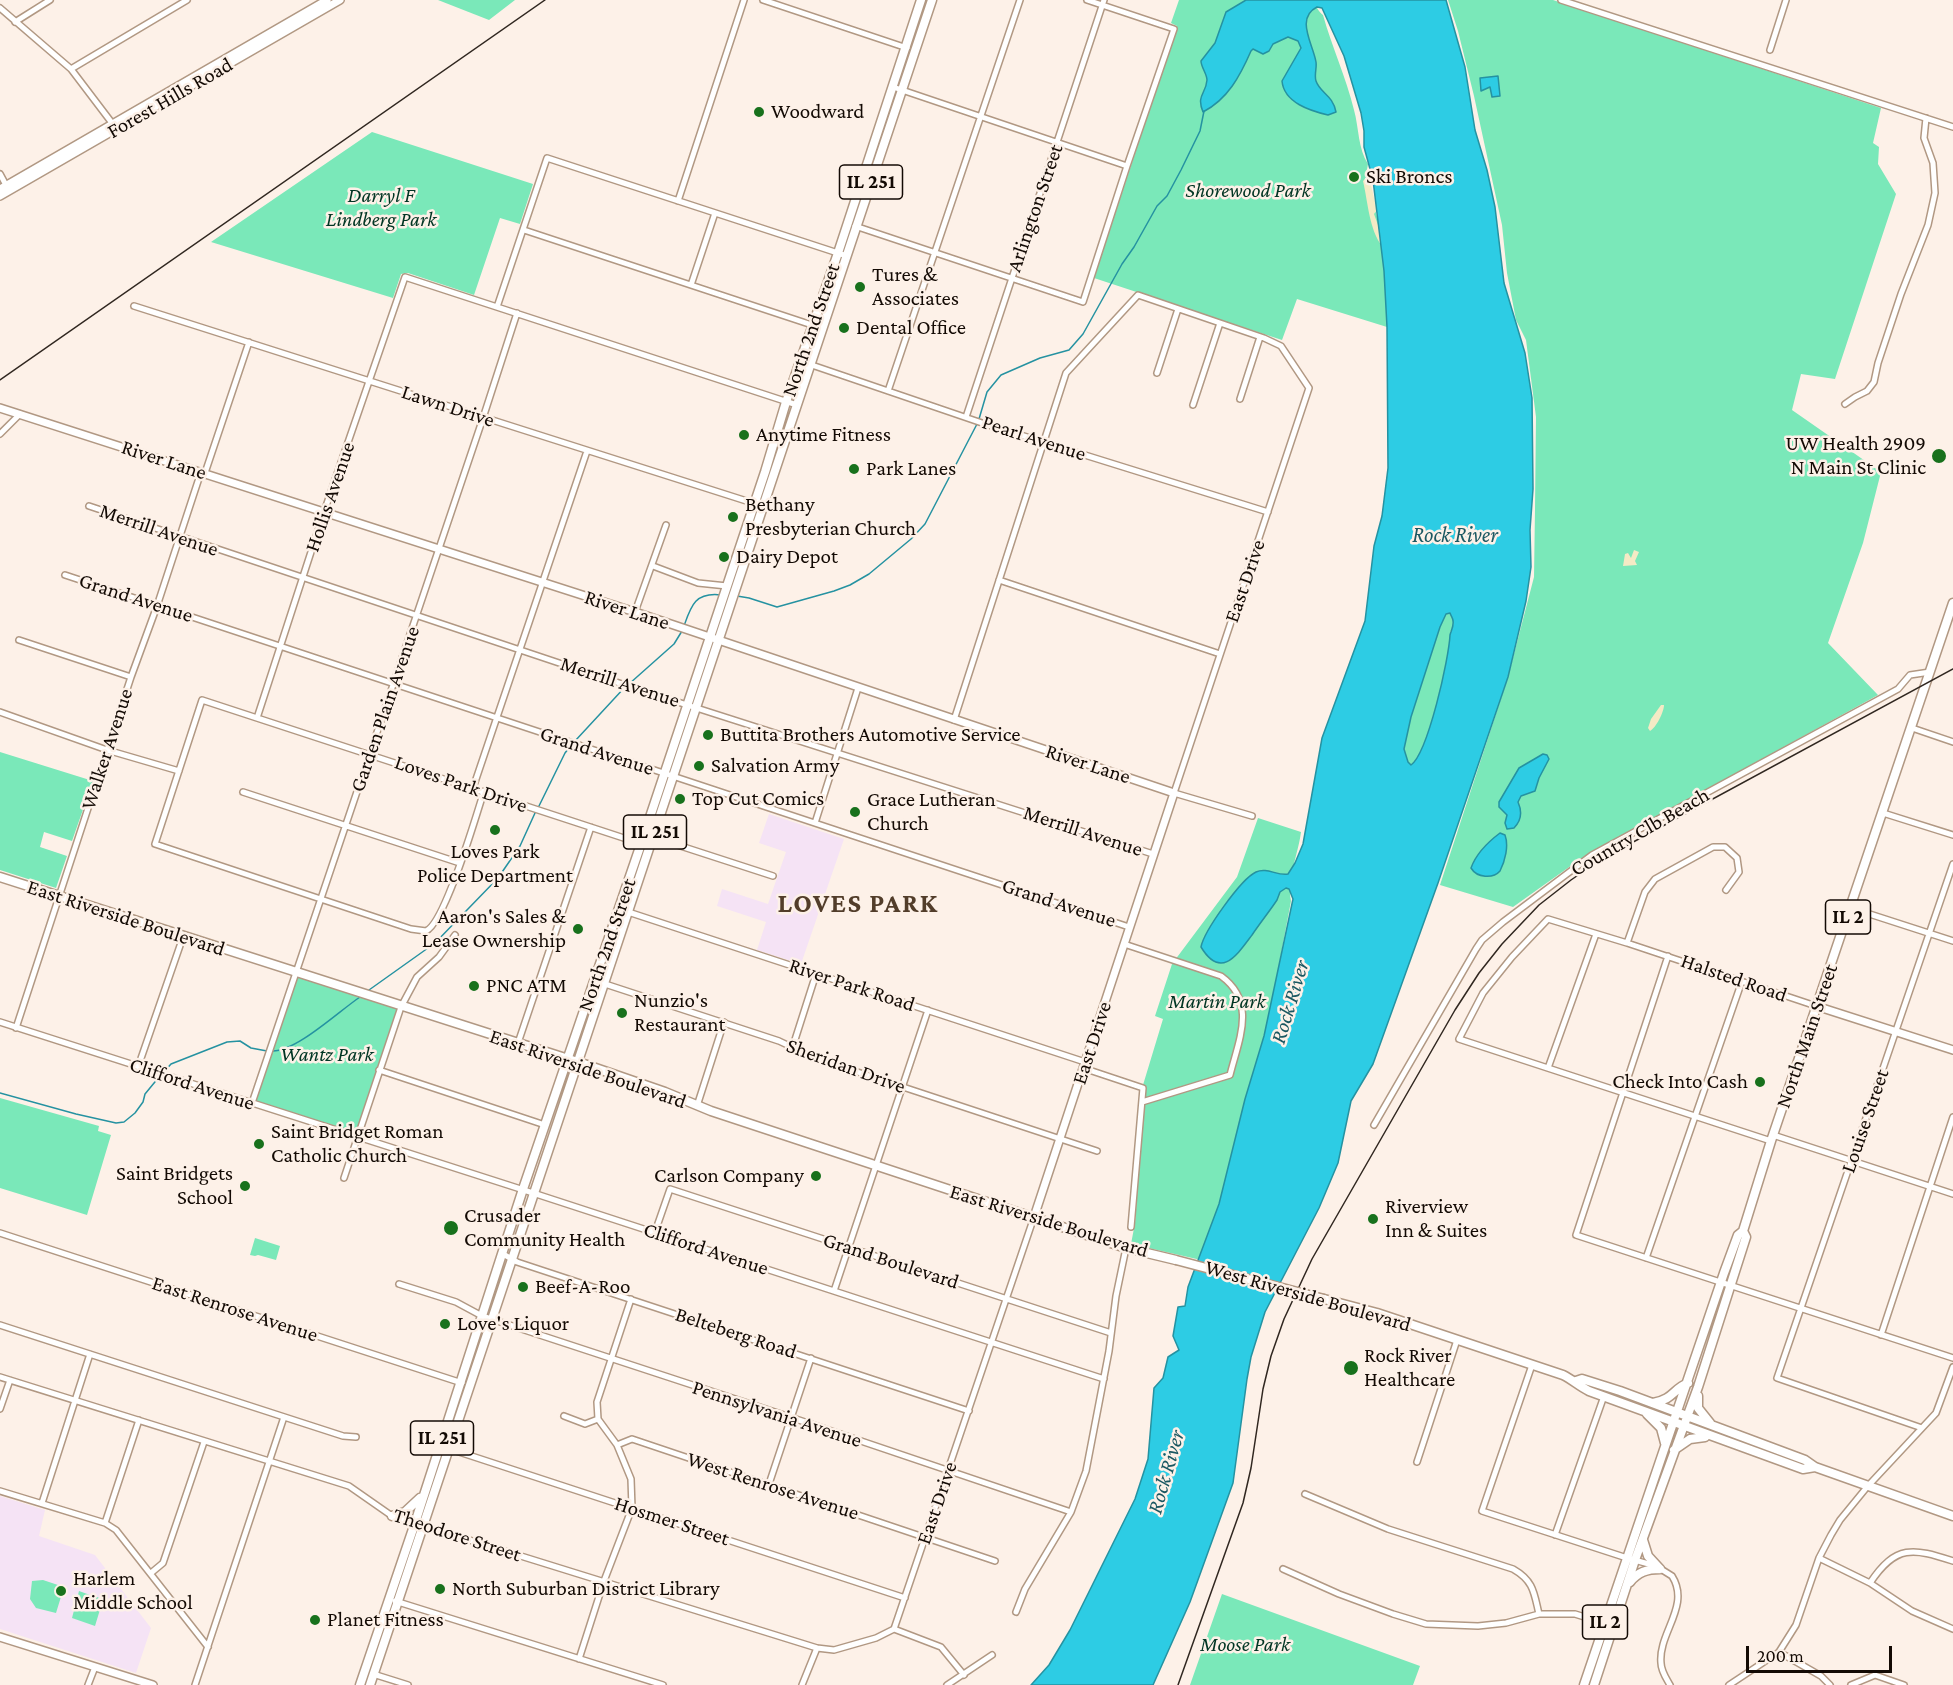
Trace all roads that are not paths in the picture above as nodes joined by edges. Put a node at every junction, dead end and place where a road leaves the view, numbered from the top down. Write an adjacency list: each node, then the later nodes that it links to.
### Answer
1 (50, 0): 15 (street)
2 (187, 0): 19 (street)
3 (327, 0): 16 (street, Forest Hills Road)
4 (340, 0): 16 (street, Forest Hills Road)
5 (744, 0): 30 (street)
6 (763, 0): 17 (street)
7 (921, 0): 17 (main road, North 2nd Street / IL 251)
8 (932, 0): 17 (main road, North 2nd Street / IL 251)
9 (1020, 0): 21 (street)
10 (1087, 0): 13 (street)
11 (1562, 0): 22 (street)
12 (1786, 0): 18 (street)
13 (1103, 2): 25 (street, Arlington Street); 26 (street)
14 (0, 8): 15 (street)
15 (15, 22): 19 (street)
16 (263, 41): 23 (street, Forest Hills Road)
17 (910, 49): 20 (main road, North 2nd Street / IL 251)
18 (1770, 50)
19 (71, 69): 23 (street)
20 (897, 89): 21 (street); 32 (main road, North 2nd Street / IL 251)
21 (980, 116): 25 (street); 34 (street)
22 (1926, 118): 24 (street); 54 (street)
23 (114, 126): 28 (street, Forest Hills Road)
24 (1953, 127)
25 (1057, 143): 26 (street); 36 (street, Arlington Street)
26 (1127, 166): 36 (street)
27 (0, 174): 28 (street)
28 (5, 189): 29 (street, Forest Hills Road)
29 (0, 196)
30 (678, 201): 31 (street); 33 (street)
31 (716, 213): 35 (street); 37 (street)
32 (852, 224): 34 (street); 35 (main road, North 2nd Street / IL 251)
33 (524, 230): 37 (street); 39 (street)
34 (934, 252): 36 (street); 51 (street)
35 (842, 255): 43 (main road, North 2nd Street / IL 251); 44 (main road, North 2nd Street / IL 251)
36 (1011, 278): 60 (street, Arlington Street)
37 (691, 285): 43 (street)
38 (134, 306): 46 (street, Lawn Drive)
39 (497, 307): 41 (street); 50 (street, Hollis Avenue)
40 (1178, 309): 42 (street); 49 (street); 62 (street)
41 (517, 313): 53 (street); 59 (street, Garden Plain Avenue)
42 (1220, 323): 45 (street); 56 (street)
43 (813, 326): 44 (street); 47 (main road, North 2nd Street / IL 251)
44 (822, 328): 48 (main road, North 2nd Street / IL 251)
45 (1260, 337): 52 (street); 68 (street, East Drive)
46 (249, 342): 50 (street, Lawn Drive); 64 (street, Walker Avenue)
47 (800, 361): 48 (street, Pearl Avenue); 53 (main road, North 2nd Street / IL 251)
48 (811, 365): 51 (street, Pearl Avenue); 55 (main road, North 2nd Street / IL 251)
49 (1157, 373)
50 (369, 381): 59 (street, Lawn Drive); 67 (street, Hollis Avenue)
51 (888, 391): 60 (street, Pearl Avenue)
52 (1240, 399)
53 (786, 402): 55 (street); 65 (main road, North 2nd Street / IL 251)
54 (1845, 404)
55 (797, 405): 65 (main road, North 2nd Street / IL 251)
56 (1192, 405)
57 (0, 408): 58 (street, River Lane)
58 (20, 414): 61 (street); 64 (street, River Lane)
59 (483, 418): 63 (street, Lawn Drive); 71 (street, Garden Plain Avenue)
60 (969, 418): 62 (street, Pearl Avenue)
61 (0, 434)
62 (1045, 442): 68 (street, Pearl Avenue); 75 (street)
63 (587, 451): 65 (street, Lawn Drive); 76 (street)
64 (203, 472): 67 (street, River Lane); 70 (street, Walker Avenue)
65 (759, 505): 77 (main road, North 2nd Street / IL 251)
66 (89, 506): 70 (street, Merrill Avenue)
67 (324, 512): 71 (street, River Lane); 74 (street, Hollis Avenue)
68 (1268, 512): 86 (street, East Drive)
69 (666, 525): 72 (street)
70 (180, 537): 74 (street, Merrill Avenue); 79 (street, Walker Avenue)
71 (438, 549): 76 (street, River Lane); 81 (street, Garden Plain Avenue)
72 (653, 566): 77 (street); 80 (street)
73 (65, 575): 79 (street, Grand Avenue)
74 (302, 578): 81 (street, Merrill Avenue); 84 (street, Hollis Avenue)
75 (999, 580): 86 (street); 96 (street)
76 (542, 582): 80 (street, River Lane); 85 (street)
77 (729, 588): 83 (main road, North 2nd Street / IL 251); 83 (main road, North 2nd Street / IL 251)
78 (1953, 603): 87 (main road, North Main Street / IL 2)
79 (157, 606): 84 (street, Grand Avenue); 88 (street, Walker Avenue)
80 (635, 612): 83 (street, River Lane)
81 (416, 616): 85 (street, Merrill Avenue); 89 (street, Garden Plain Avenue)
82 (19, 640): 88 (street)
83 (714, 640): 90 (street, River Lane); 91 (main road, North 2nd Street / IL 251); 92 (main road, North 2nd Street / IL 251)
84 (280, 646): 89 (street, Grand Avenue); 94 (street, Hollis Avenue)
85 (519, 649): 91 (street, Merrill Avenue); 95 (street)
86 (1220, 654): 108 (street, East Drive)
87 (1930, 672): 97 (main road, North Main Street / IL 2); 165 (street, Country Clb Beach)
88 (131, 677): 99 (street, Walker Avenue)
89 (393, 684): 95 (street, Grand Avenue); 101 (street, Garden Plain Avenue)
90 (858, 688): 96 (street, River Lane); 100 (street)
91 (687, 705): 92 (street, Merrill Avenue); 103 (main road, North 2nd Street / IL 251)
92 (697, 708): 100 (street, Merrill Avenue); 104 (main road, North 2nd Street / IL 251)
93 (0, 712): 99 (street)
94 (257, 718): 101 (street, Loves Park Drive); 102 (street, Loves Park Drive)
95 (496, 718): 103 (street, Grand Avenue); 105 (street)
96 (954, 720): 108 (street, River Lane)
97 (1912, 728): 98 (street); 109 (main road, North Main Street / IL 2)
98 (1953, 742)
99 (107, 750): 102 (street); 122 (street, Walker Avenue)
100 (837, 752): 111 (street); 116 (street, Merrill Avenue)
101 (371, 754): 105 (street, Loves Park Drive); 112 (street, Garden Plain Avenue)
102 (179, 771): 123 (street)
103 (664, 773): 104 (street, Grand Avenue); 115 (main road, North 2nd Street / IL 251)
104 (674, 776): 111 (street, Grand Avenue); 115 (main road, North 2nd Street / IL 251)
105 (473, 788): 106 (street, Loves Park Drive)
106 (484, 791): 113 (street, Loves Park Drive); 117 (street)
107 (243, 792): 112 (street)
108 (1174, 793): 110 (street, River Lane); 116 (street, East Drive)
109 (1883, 813): 114 (street); 124 (main road, North Main Street / IL 2)
110 (1252, 816)
111 (815, 823): 127 (street, Grand Avenue)
112 (346, 824): 117 (street); 123 (street, Garden Plain Avenue)
113 (591, 827): 115 (street, Loves Park Drive); 148 (street)
114 (1953, 835)
115 (647, 841): 119 (street, Loves Park Drive); 125 (main road, North 2nd Street / IL 251); 126 (main road, North 2nd Street / IL 251)
116 (1153, 854): 127 (street, East Drive)
117 (460, 863): 123 (street)
118 (1953, 864): 129 (street, Louise Street)
119 (774, 876)
120 (0, 877): 122 (main road, East Riverside Boulevard)
121 (1726, 890): 133 (street)
122 (59, 896): 131 (main road, East Riverside Boulevard); 146 (street, Walker Avenue)
123 (322, 899): 136 (street, Garden Plain Avenue)
124 (1851, 908): 129 (street); 141 (main road, North Main Street / IL 2)
125 (619, 909): 126 (street, River Park Road); 138 (main road, North 2nd Street / IL 251)
126 (628, 912): 137 (street, River Park Road); 140 (main road, North 2nd Street / IL 251)
127 (1129, 927): 134 (street, East Drive)
128 (1596, 933): 133 (street, Halsted Road); 155 (street); 155 (street, Halsted Road)
129 (1929, 934): 132 (street); 147 (street, Louise Street)
130 (455, 935): 142 (street)
131 (183, 937): 136 (main road, East Riverside Boulevard); 154 (street)
132 (1953, 941)
133 (1627, 943): 135 (street, Halsted Road)
134 (1124, 944): 153 (street, East Drive); 159 (street)
135 (1668, 956): 139 (street, Halsted Road); 158 (street)
136 (297, 973): 142 (main road, East Riverside Boulevard); 160 (street, Garden Plain Avenue)
137 (816, 974): 143 (street, River Park Road); 149 (street)
138 (595, 981): 140 (street, Sheridan Drive); 151 (main road, North 2nd Street / IL 251)
139 (1742, 981): 141 (street, Halsted Road); 162 (street)
140 (605, 984): 145 (street, Sheridan Drive); 152 (main road, North 2nd Street / IL 251)
141 (1816, 1006): 147 (street, Halsted Road); 167 (main road, North Main Street / IL 2)
142 (401, 1007): 148 (main road, East Riverside Boulevard); 156 (street)
143 (928, 1010): 153 (street, River Park Road); 157 (street)
144 (0, 1022): 146 (street, Clifford Avenue)
145 (724, 1022): 149 (street, Sheridan Drive); 161 (street)
146 (16, 1028): 154 (street, Clifford Avenue)
147 (1896, 1031): 150 (street, Halsted Road); 172 (street, Louise Street)
148 (518, 1043): 151 (main road, East Riverside Boulevard)
149 (793, 1046): 157 (street, Sheridan Drive)
150 (1953, 1050)
151 (567, 1059): 152 (main road, East Riverside Boulevard); 164 (main road, North 2nd Street / IL 251)
152 (579, 1063): 161 (main road, East Riverside Boulevard); 170 (main road, North 2nd Street / IL 251)
153 (1084, 1065): 159 (street, River Park Road); 168 (street, East Drive)
154 (138, 1067): 160 (street, Clifford Avenue)
155 (1548, 1068): 158 (street)
156 (379, 1070): 164 (street); 166 (street)
157 (903, 1088): 168 (street, Sheridan Drive); 173 (street)
158 (1623, 1092): 162 (street); 187 (street)
159 (1142, 1102): 180 (street)
160 (252, 1103): 166 (street, Clifford Avenue)
161 (697, 1106): 173 (main road, East Riverside Boulevard)
162 (1695, 1116): 167 (street); 187 (street)
163 (1953, 1117): 175 (street)
164 (545, 1125): 169 (main road, North 2nd Street / IL 251)
165 (1374, 1125)
166 (357, 1136): 174 (street); 176 (street, Clifford Avenue)
167 (1772, 1138): 172 (street); 181 (main road, North Main Street / IL 2)
168 (1060, 1139): 171 (street, Sheridan Drive); 179 (street, East Drive)
169 (538, 1145): 170 (main road); 176 (main road, North 2nd Street / IL 251)
170 (549, 1149): 177 (main road, North 2nd Street / IL 251)
171 (1097, 1151)
172 (1851, 1160): 175 (street); 196 (street, Louise Street)
173 (876, 1166): 179 (main road, East Riverside Boulevard); 184 (street)
174 (344, 1178)
175 (1930, 1186): 178 (street); 201 (street)
176 (523, 1190): 177 (street, Clifford Avenue); 186 (main road, North 2nd Street / IL 251)
177 (533, 1193): 182 (street, Clifford Avenue); 188 (main road, North 2nd Street / IL 251)
178 (1953, 1194)
179 (1034, 1217): 185 (main road, East Riverside Boulevard); 195 (street, East Drive)
180 (1131, 1227)
181 (1743, 1231): 190 (main road, North Main Street / IL 2); 192 (main road, North Main Street / IL 2)
182 (655, 1232): 184 (street, Grand Boulevard); 193 (street, Clifford Avenue)
183 (0, 1233): 215 (street, East Renrose Avenue)
184 (849, 1247): 193 (street); 195 (street, Grand Boulevard)
185 (1126, 1248): 189 (main road, East Riverside Boulevard); 200 (street)
186 (503, 1254): 188 (street, Belteberg Road); 197 (main road, North 2nd Street / IL 251)
187 (1646, 1258): 190 (street)
188 (512, 1259): 194 (street, Belteberg Road); 198 (main road, North 2nd Street / IL 251)
189 (1176, 1260): 202 (main road, West Riverside Boulevard, bridge)
190 (1721, 1282): 192 (street); 214 (main road, North Main Street / IL 2)
191 (399, 1284): 197 (street, Pennsylvania Avenue)
192 (1731, 1285): 196 (street); 217 (main road, North Main Street / IL 2)
193 (834, 1291): 203 (street, Clifford Avenue)
194 (631, 1299): 205 (street, Belteberg Road); 207 (street)
195 (1006, 1299): 200 (street, Grand Boulevard); 203 (street, East Drive)
196 (1802, 1309): 201 (street); 234 (street, Louise Street)
197 (482, 1316): 198 (street, Pennsylvania Avenue); 215 (main road, North 2nd Street / IL 251)
198 (491, 1320): 207 (street, Pennsylvania Avenue); 216 (main road, North 2nd Street / IL 251)
199 (0, 1324): 204 (street)
200 (1111, 1333): 211 (street)
201 (1881, 1335): 206 (street)
202 (1457, 1340): 208 (main road, West Riverside Boulevard); 243 (street)
203 (992, 1343): 211 (street, Clifford Avenue); 223 (street, East Drive)
204 (90, 1354): 219 (street); 227 (street)
205 (811, 1358): 223 (street, Belteberg Road); 228 (street)
206 (1953, 1358)
207 (610, 1359): 228 (street, Pennsylvania Avenue); 229 (street)
208 (1532, 1365): 213 (main road, West Riverside Boulevard); 258 (street)
209 (1953, 1367): 234 (street)
210 (0, 1377): 212 (street, Theodore Street)
211 (1104, 1379): 253 (street)
212 (9, 1380): 219 (street, Theodore Street); 221 (street)
213 (1576, 1381): 218 (main road, West Riverside Boulevard); 220 (main road, West Riverside Boulevard)
214 (1688, 1382): 220 (main road); 224 (main road, North Main Street / IL 2)
215 (460, 1383): 216 (street, East Renrose Avenue); 240 (main road, North 2nd Street / IL 251)
216 (469, 1386): 240 (main road, North 2nd Street / IL 251)
217 (1698, 1387): 226 (main road, North Main Street / IL 2); 232 (main road)
218 (1605, 1396): 222 (main road, West Riverside Boulevard); 258 (street)
219 (75, 1400): 230 (street, Theodore Street); 251 (street)
220 (1653, 1403): 224 (main road, West Riverside Boulevard)
221 (0, 1409)
222 (1642, 1410): 231 (main road, West Riverside Boulevard); 238 (main road)
223 (969, 1411): 245 (street, East Drive)
224 (1677, 1412): 226 (main road, West Riverside Boulevard); 231 (main road, North Main Street / IL 2)
225 (564, 1416): 229 (street)
226 (1687, 1416): 232 (main road, West Riverside Boulevard); 233 (main road, North Main Street / IL 2)
227 (284, 1417): 235 (street); 242 (street)
228 (790, 1417): 245 (street, Pennsylvania Avenue); 246 (street)
229 (598, 1419): 239 (street)
230 (139, 1420): 237 (street, Theodore Street); 256 (street)
231 (1673, 1422): 233 (main road, West Riverside Boulevard); 238 (main road, IL 2)
232 (1713, 1425): 244 (main road, West Riverside Boulevard)
233 (1683, 1426): 236 (main road, West Riverside Boulevard); 241 (main road, IL 2)
234 (1922, 1428): 247 (street)
235 (356, 1437)
236 (1710, 1437): 241 (main road); 244 (main road, West Riverside Boulevard)
237 (204, 1442): 242 (street, Theodore Street); 267 (street)
238 (1665, 1443): 262 (main road, IL 2)
239 (617, 1445): 246 (street, West Renrose Avenue); 252 (street)
240 (444, 1447): 249 (main road, North 2nd Street / IL 251); 252 (street, Hosmer Street); 257 (main road, North 2nd Street / IL 251)
241 (1674, 1450): 260 (main road, IL 2)
242 (270, 1460): 254 (street, Theodore Street); 279 (street)
243 (1417, 1462)
244 (1815, 1467): 247 (main road, West Riverside Boulevard)
245 (948, 1472): 253 (street, Pennsylvania Avenue); 259 (street, East Drive)
246 (769, 1484): 259 (street, West Renrose Avenue)
247 (1867, 1487): 255 (main road, West Riverside Boulevard); 261 (street)
248 (0, 1491): 251 (street)
249 (424, 1493): 254 (main road); 257 (main road, North 2nd Street / IL 251)
250 (1305, 1494): 274 (street)
251 (42, 1503): 256 (street)
252 (632, 1508): 268 (street); 271 (street, Hosmer Street)
253 (1071, 1512): 273 (street)
254 (392, 1516): 257 (street, Theodore Street)
255 (1953, 1516)
256 (105, 1523): 267 (street)
257 (419, 1524): 268 (street, Theodore Street); 272 (main road, North 2nd Street / IL 251)
258 (1555, 1535): 262 (street)
259 (926, 1538): 263 (street, West Renrose Avenue); 271 (street, East Drive)
260 (1642, 1540): 262 (main road, IL 2); 266 (main road)
261 (1819, 1558): 269 (street); 281 (street)
262 (1631, 1559): 266 (street); 270 (main road, IL 2); 275 (main road, IL 2)
263 (995, 1561)
264 (1953, 1561): 269 (street)
265 (1283, 1569): 274 (street)
266 (1660, 1569): 270 (main road); 299 (street)
267 (151, 1572): 279 (street)
268 (604, 1581): 280 (street, Theodore Street); 283 (street)
269 (1870, 1583): 277 (street)
270 (1626, 1587): 275 (main road, IL 2)
271 (905, 1598): 276 (street, East Drive)
272 (393, 1601): 283 (street); 285 (main road, North 2nd Street / IL 251); 286 (main road, North 2nd Street / IL 251)
273 (1016, 1612)
274 (1539, 1614): 275 (street)
275 (1609, 1625): 297 (main road, IL 2); 298 (main road, IL 2)
276 (894, 1629): 280 (street); 287 (street)
277 (1953, 1629)
278 (0, 1637): 284 (street)
279 (208, 1647): 290 (street)
280 (817, 1648): 295 (street)
281 (1779, 1652): 300 (street); 301 (street)
282 (992, 1655): 287 (street)
283 (579, 1659): 294 (street)
284 (95, 1667): 288 (street); 289 (street)
285 (364, 1671): 286 (street); 291 (main road, North 2nd Street / IL 251)
286 (374, 1674): 292 (main road, North 2nd Street / IL 251); 293 (street)
287 (964, 1675): 296 (street)
288 (88, 1685)
289 (153, 1685)
290 (195, 1685)
291 (360, 1685)
292 (370, 1685)
293 (408, 1685)
294 (663, 1685)
295 (802, 1685)
296 (947, 1685)
297 (1584, 1685)
298 (1594, 1685)
299 (1670, 1685)
300 (1730, 1685)
301 (1830, 1685)
302 (1851, 1685): 303 (street)
303 (1904, 1685)

